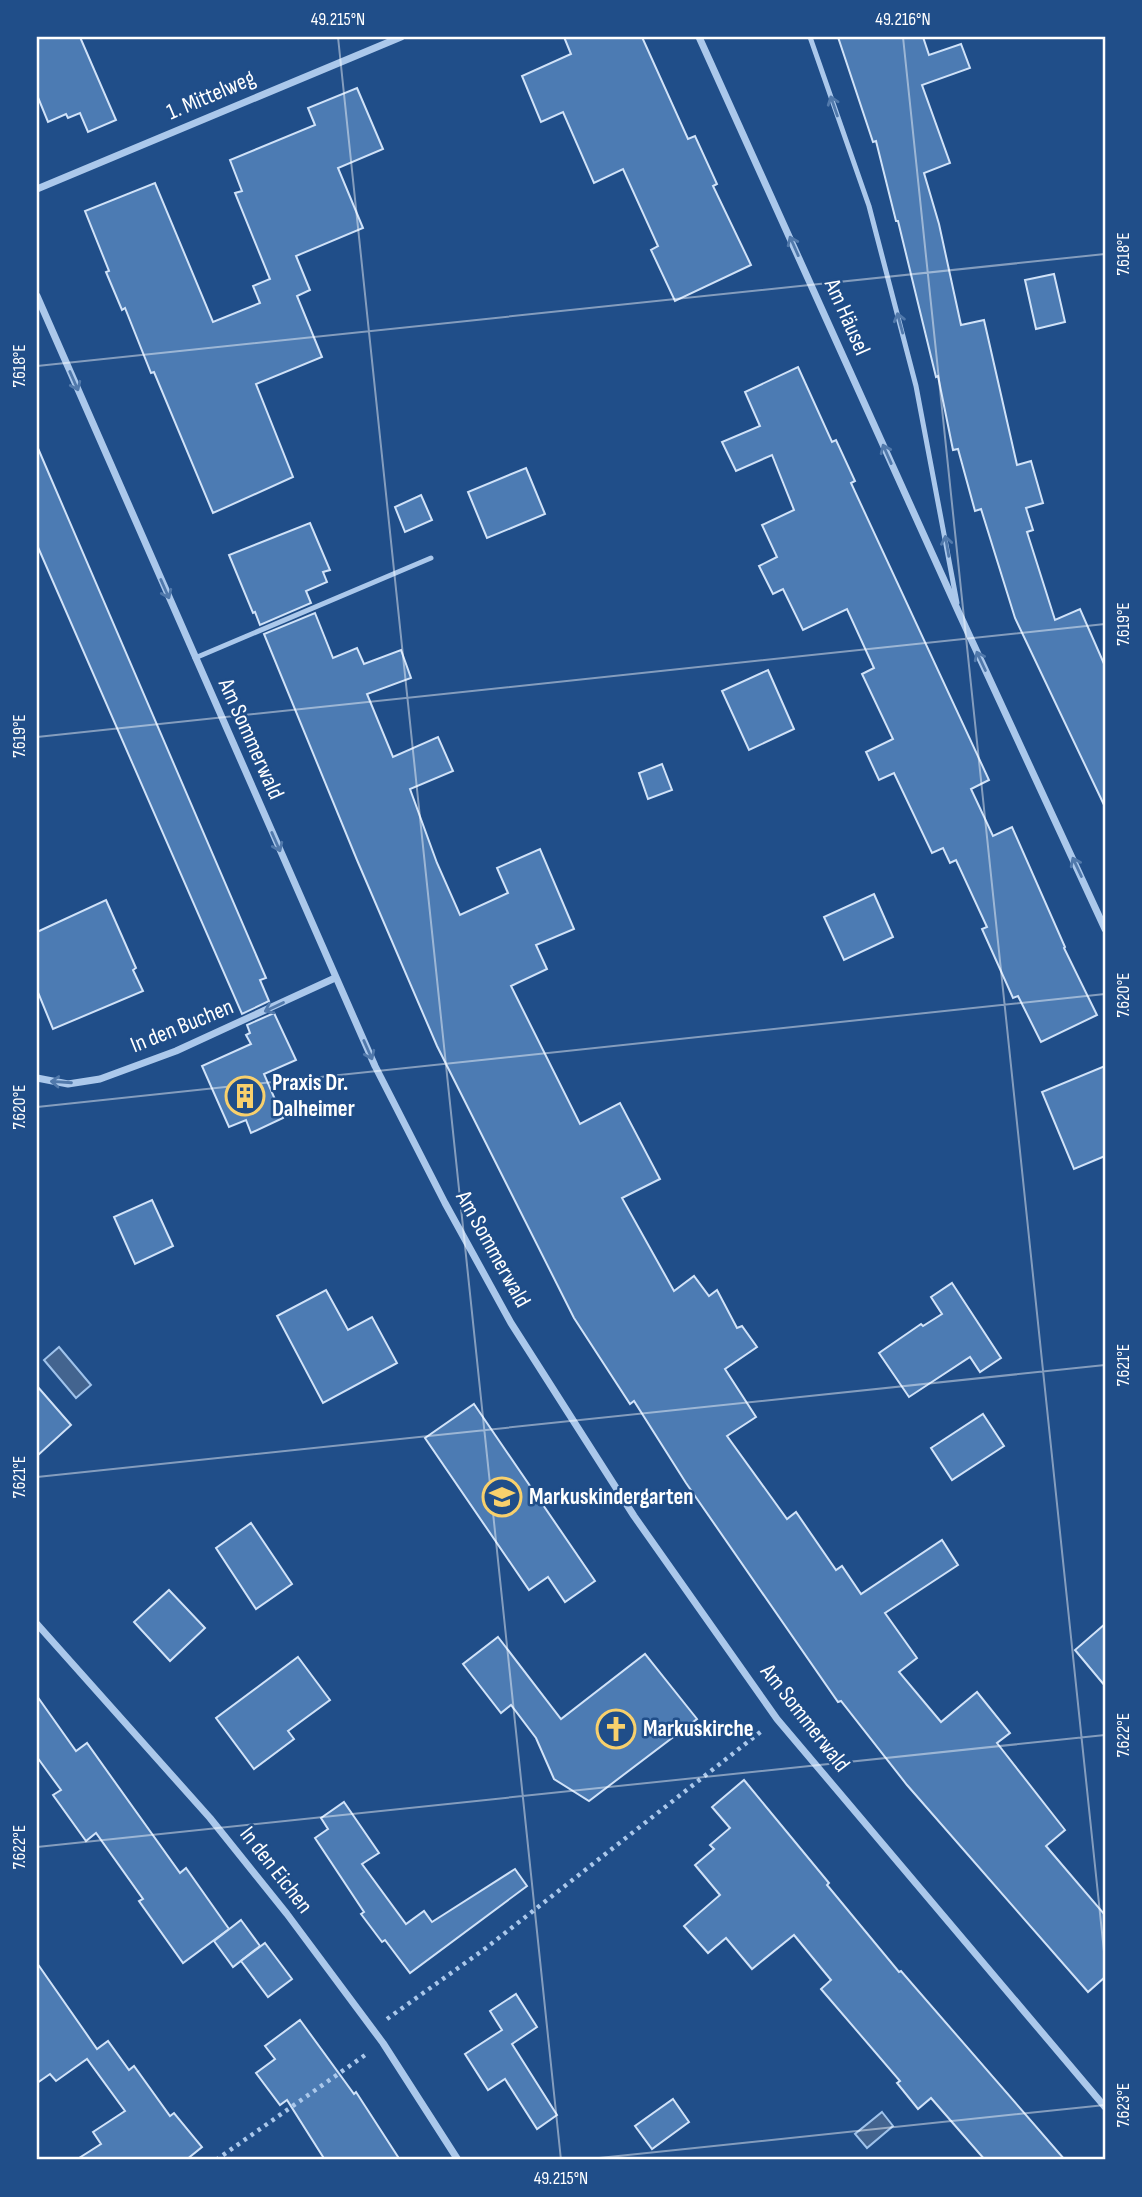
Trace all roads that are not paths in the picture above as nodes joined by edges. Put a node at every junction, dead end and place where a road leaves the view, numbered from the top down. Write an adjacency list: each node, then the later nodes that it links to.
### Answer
1 (401, 37): 4 (street, 1. Mittelweg)
2 (699, 37): 7 (street, Am Häusel, one-way to 2)
3 (810, 37): 7 (lane, Am Häusel, one-way to 3)
4 (37, 189)
5 (37, 296): 8 (street, Am Sommerwald, one-way to 8)
6 (430, 558): 8 (lane)
7 (959, 613): 9 (street, Am Häusel, one-way to 7)
8 (195, 659): 10 (street, Am Sommerwald, one-way to 10)
9 (1105, 929)
10 (335, 978): 11 (street, In den Buchen, one-way to 11); 13 (street, Am Sommerwald, one-way to 13)
11 (37, 1078)
12 (37, 1624): 14 (street, In den Eichen)
13 (1105, 2107)
14 (458, 2160)

